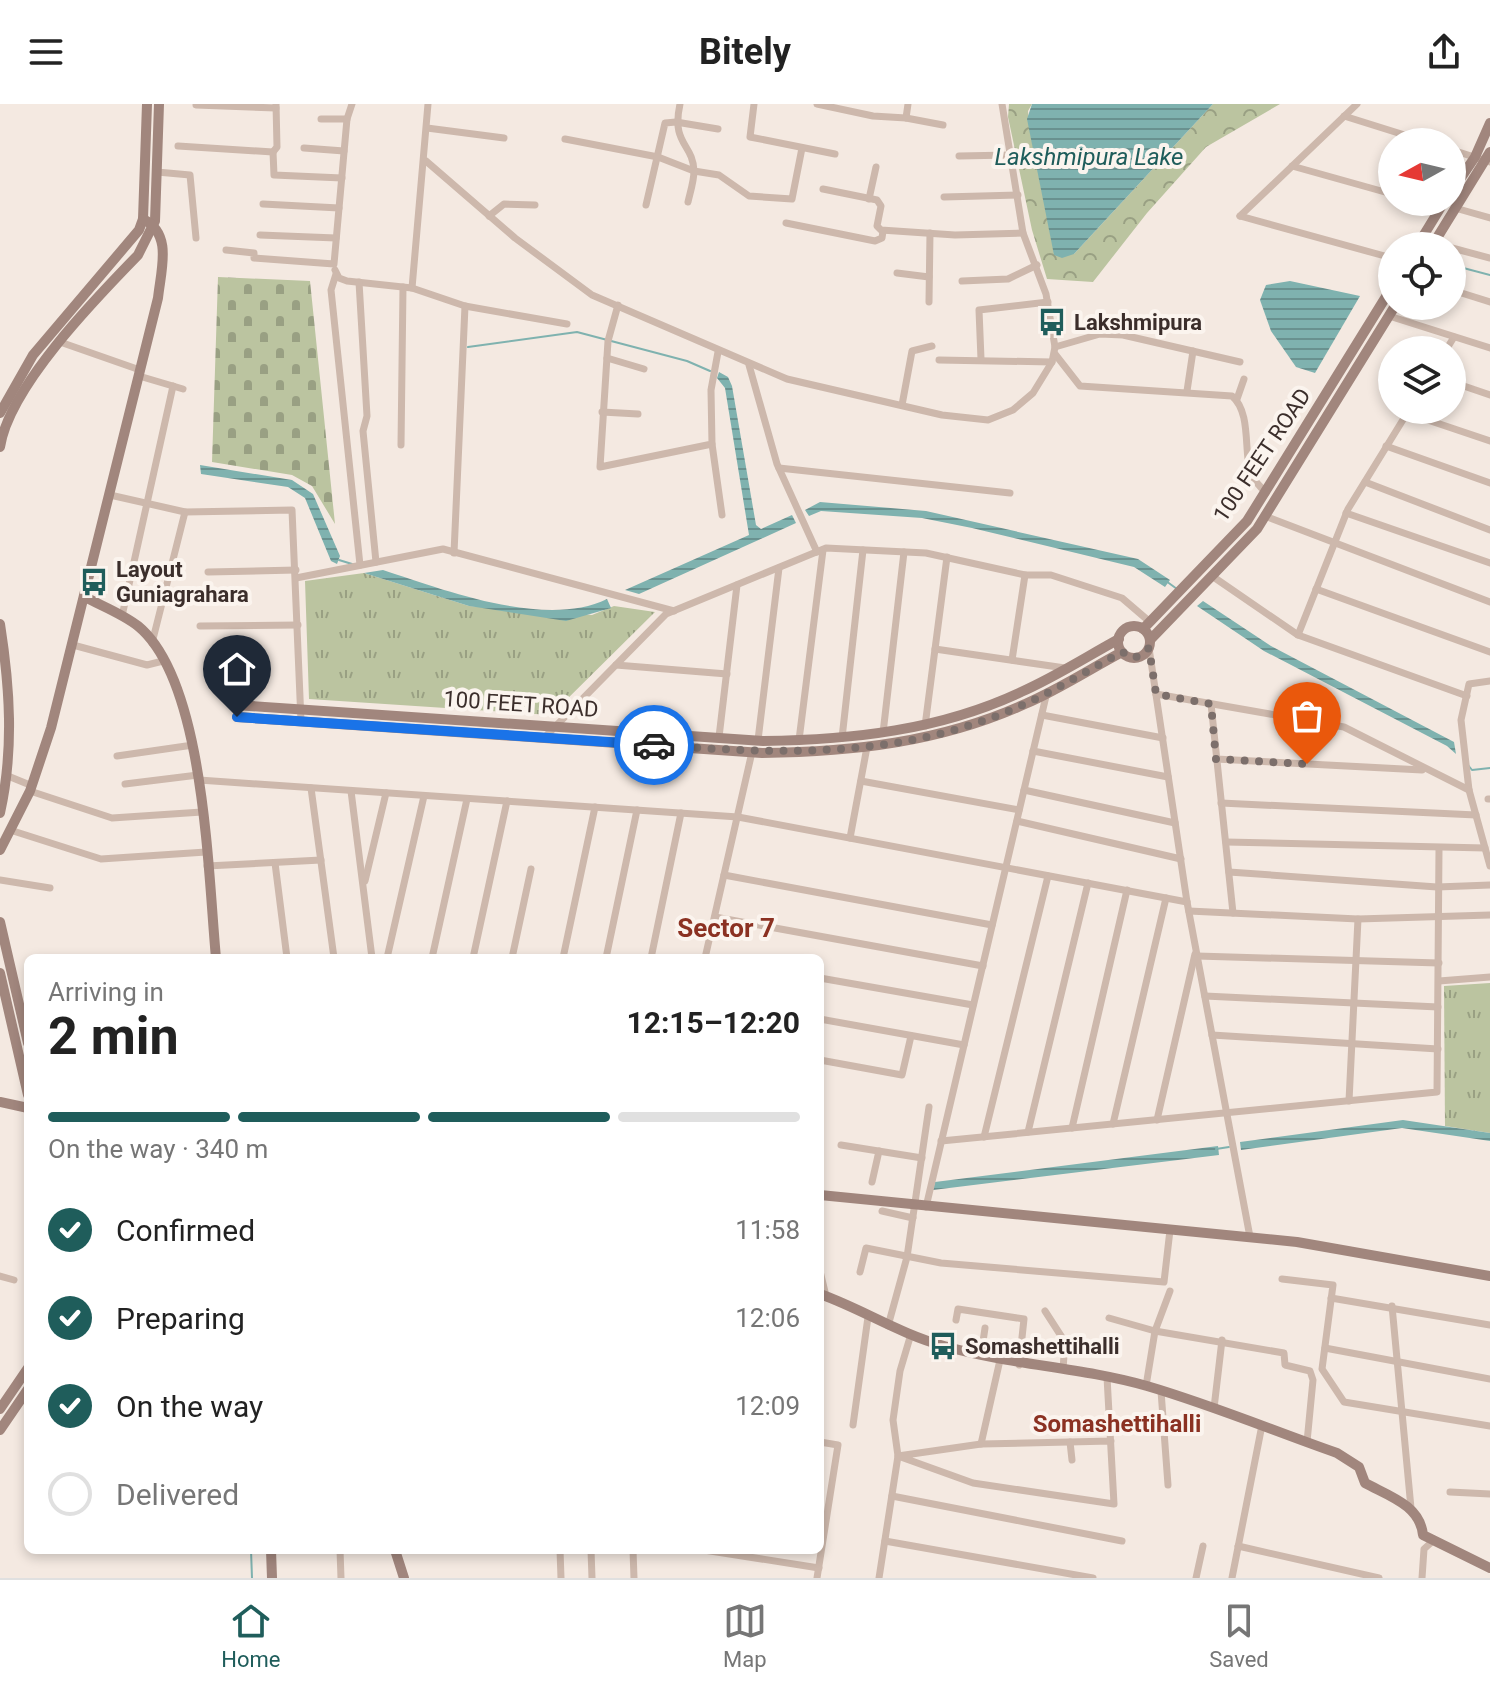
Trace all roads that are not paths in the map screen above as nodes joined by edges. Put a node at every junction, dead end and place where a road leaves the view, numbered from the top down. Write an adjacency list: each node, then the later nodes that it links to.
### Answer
1 (147, 104): 56 (main road)
2 (159, 104): 39 (main road)
3 (352, 104): 16 (street)
4 (428, 104): 20 (street)
5 (680, 104): 17 (street)
6 (754, 104): 27 (street)
7 (817, 104): 14 (street)
8 (908, 104): 14 (street)
9 (1002, 104): 31 (street)
10 (1357, 104): 13 (street)
11 (196, 105): 12 (street)
12 (276, 106): 29 (street)
13 (1344, 116): 21 (street); 36 (street)
14 (906, 118): 19 (street)
15 (321, 119): 16 (street)
16 (347, 119): 28 (street)
17 (676, 122): 22 (street); 33 (street); 38 (street)
18 (1490, 123): 34 (main road)
19 (943, 125)
20 (427, 128): 23 (street); 35 (street)
21 (1382, 128)
22 (718, 129)
23 (504, 138)
24 (565, 139): 33 (street)
25 (178, 146): 29 (street)
26 (304, 148): 28 (street)
27 (802, 148): 30 (street); 38 (street)
28 (344, 151): 41 (street)
29 (273, 152): 41 (street)
30 (835, 154)
31 (1010, 155): 32 (street); 45 (street)
32 (959, 156)
33 (658, 157): 38 (street); 51 (street)
34 (1485, 158): 40 (main road); 44 (main road)
35 (426, 161): 54 (street); 76 (street)
36 (1292, 166): 43 (street); 67 (street)
37 (876, 167): 47 (street)
38 (694, 171): 48 (street)
39 (157, 172): 58 (main road); 63 (street)
40 (1466, 177)
41 (342, 178): 52 (street)
42 (823, 189): 47 (street)
43 (1378, 190)
44 (1466, 190)
45 (1018, 195): 46 (street); 61 (street)
46 (944, 197)
47 (869, 199): 59 (street)
48 (688, 202)
49 (263, 204): 52 (street)
50 (535, 205): 54 (street)
51 (646, 205)
52 (339, 208): 64 (street)
53 (1466, 211): 55 (street)
54 (489, 216): 81 (street)
55 (1490, 218)
56 (143, 219): 58 (main road); 111 (main road)
57 (786, 223): 59 (street)
58 (154, 224): 89 (main road); 101 (main road)
59 (883, 231): 60 (street)
60 (930, 233): 61 (street); 73 (street)
61 (1023, 233): 70 (street)
62 (260, 235): 64 (street)
63 (196, 238)
64 (336, 238): 69 (street)
65 (226, 250): 69 (street)
66 (1466, 252): 68 (street)
67 (1378, 254)
68 (1490, 258)
69 (334, 264): 72 (street)
70 (1037, 265): 74 (street); 79 (street)
71 (897, 273): 73 (street)
72 (336, 274): 75 (street); 140 (street)
73 (929, 277): 78 (street)
74 (962, 281)
75 (359, 282): 76 (street); 138 (street)
76 (407, 288): 82 (street); 117 (street)
77 (1466, 294): 80 (street)
78 (929, 302)
79 (1048, 302): 94 (street); 96 (street)
80 (1490, 302)
81 (618, 305): 93 (street); 95 (street)
82 (465, 306): 86 (street); 136 (street)
83 (1378, 310): 124 (main road, 100 FEET ROAD)
84 (1386, 320): 130 (main road, 100 FEET ROAD)
85 (1413, 320): 87 (street)
86 (567, 324)
87 (1452, 336)
88 (1466, 341): 91 (street)
89 (60, 342): 101 (street); 119 (main road)
90 (932, 346): 109 (street)
91 (1490, 348)
92 (1193, 351): 94 (street); 98 (street); 106 (street)
93 (718, 352): 99 (street); 116 (street)
94 (1054, 354): 96 (street); 106 (street); 109 (street)
95 (607, 358): 100 (street); 110 (street)
96 (981, 359): 97 (street)
97 (939, 360)
98 (1240, 362)
99 (749, 365): 109 (street); 120 (street)
100 (644, 369)
101 (139, 373): 103 (street); 125 (main road)
102 (1244, 379): 108 (street)
103 (173, 386): 105 (street); 126 (street)
104 (1466, 387): 107 (street)
105 (183, 389)
106 (1187, 391): 108 (street)
107 (1490, 395)
108 (1237, 399): 124 (street)
109 (902, 405)
110 (602, 412): 112 (street); 116 (street)
111 (0, 413)
112 (638, 414)
113 (1400, 424): 118 (street)
114 (1442, 424): 115 (street)
115 (1490, 441)
116 (712, 444): 129 (street)
117 (401, 445)
118 (1386, 446): 121 (street); 122 (street)
119 (0, 447)
120 (779, 468): 123 (street); 134 (street)
121 (1365, 482): 128 (street); 131 (street)
122 (1490, 483)
123 (1010, 493)
124 (1266, 493): 154 (main road, 100 FEET ROAD)
125 (110, 495): 126 (street); 148 (main road)
126 (149, 502): 127 (street); 151 (street)
127 (185, 512): 143 (street); 158 (street)
128 (1346, 513): 132 (street); 139 (street)
129 (722, 515)
130 (1265, 516): 132 (street); 145 (main road, 100 FEET ROAD)
131 (1490, 530)
132 (1334, 544): 147 (street); 149 (street)
133 (863, 550): 134 (street); 135 (street); 184 (street)
134 (820, 551): 141 (street); 187 (street)
135 (904, 552): 137 (street); 181 (street)
136 (454, 553): 138 (street); 150 (street)
137 (947, 557): 144 (street); 161 (street)
138 (374, 563): 140 (street)
139 (1490, 563)
140 (360, 565): 143 (street)
141 (779, 568): 146 (street); 186 (street)
142 (208, 572): 143 (street)
143 (296, 574): 153 (street)
144 (1025, 575): 154 (street); 164 (street)
145 (1212, 576): 156 (street); 159 (main road, 100 FEET ROAD)
146 (737, 585): 150 (street); 168 (street)
147 (1316, 589): 156 (street); 163 (street)
148 (85, 597): 151 (main road); 160 (main road)
149 (1490, 602)
150 (674, 611): 166 (street)
151 (122, 616): 158 (main road)
152 (0, 624): 195 (main road)
153 (298, 625): 155 (street); 175 (street)
154 (1147, 625): 157 (main road, 100 FEET ROAD); 159 (main road)
155 (200, 626)
156 (1298, 635): 172 (street)
157 (1119, 639): 162 (main road); 167 (main road, 100 FEET ROAD)
158 (152, 643): 165 (main road)
159 (1150, 644): 162 (main road, 100 FEET ROAD); 171 (street)
160 (73, 645): 165 (street); 200 (main road)
161 (935, 649): 164 (street); 180 (street)
162 (1122, 652): 170 (main road, 100 FEET ROAD)
163 (1490, 652)
164 (1012, 660): 167 (street)
165 (163, 661): 188 (main road)
166 (616, 665): 168 (street); 179 (street)
167 (1065, 668): 180 (main road, 100 FEET ROAD)
168 (727, 674): 182 (street)
169 (1490, 681): 172 (street)
170 (1047, 692): 176 (street); 189 (main road, 100 FEET ROAD)
171 (1156, 694): 173 (street); 185 (street)
172 (1467, 696): 203 (street)
173 (1211, 704): 193 (street); 194 (street)
174 (236, 705): 175 (main road, 100 FEET ROAD)
175 (301, 709): 178 (street); 179 (main road, 100 FEET ROAD)
176 (1042, 715): 185 (street); 190 (street)
177 (237, 717): 178 (main road, 100 FEET ROAD)
178 (301, 721): 183 (main road, 100 FEET ROAD)
179 (556, 726): 182 (main road, 100 FEET ROAD); 183 (street)
180 (925, 726): 181 (main road, 100 FEET ROAD)
181 (883, 733): 184 (main road, 100 FEET ROAD)
182 (719, 737): 186 (main road, 100 FEET ROAD)
183 (544, 738): 191 (main road, 100 FEET ROAD)
184 (842, 738): 187 (main road, 100 FEET ROAD)
185 (1163, 738): 196 (street)
186 (758, 740): 187 (main road, 100 FEET ROAD)
187 (799, 740)
188 (193, 745): 192 (street); 197 (main road)
189 (867, 747): 191 (main road, 100 FEET ROAD); 198 (street)
190 (1033, 751): 196 (street); 202 (street)
191 (752, 752): 217 (street)
192 (117, 756)
193 (1216, 759): 194 (street); 209 (street)
194 (1428, 770): 203 (street)
195 (8, 776): 200 (street); 214 (main road)
196 (1168, 777): 219 (street)
197 (199, 778): 199 (street); 201 (street); 213 (main road)
198 (861, 781): 212 (street); 221 (street)
199 (125, 784)
200 (30, 788): 213 (street); 220 (main road)
201 (311, 788): 204 (street); 228 (street)
202 (1024, 790): 212 (street); 219 (street)
203 (1469, 790): 216 (street)
204 (351, 791): 205 (street); 240 (street)
205 (386, 793): 206 (street); 240 (street)
206 (424, 796): 207 (street); 258 (street)
207 (467, 799): 208 (street); 259 (street)
208 (507, 801): 210 (street); 260 (street)
209 (1221, 803): 216 (street); 222 (street)
210 (595, 807): 211 (street); 262 (street)
211 (637, 810): 215 (street); 263 (street)
212 (1019, 810): 218 (street)
213 (202, 812): 226 (main road)
214 (0, 813)
215 (681, 813): 217 (street); 264 (street)
216 (1476, 815): 223 (street)
217 (738, 817): 221 (street); 235 (street)
218 (1017, 821): 227 (street); 232 (street)
219 (1175, 823): 227 (street)
220 (10, 830): 225 (main road); 226 (street)
221 (850, 838): 232 (street)
222 (1226, 842): 224 (street); 234 (street)
223 (1485, 848): 224 (street); 231 (street)
224 (1439, 849): 241 (street)
225 (0, 850)
226 (206, 852): 230 (main road)
227 (1181, 859): 245 (street)
228 (321, 860): 229 (street); 256 (street)
229 (275, 863): 230 (street); 255 (street)
230 (207, 866): 254 (main road)
231 (1490, 866)
232 (1006, 867): 236 (street); 252 (street)
233 (531, 869): 261 (street)
234 (1229, 872): 241 (street); 246 (street)
235 (724, 875): 248 (street); 252 (street)
236 (1048, 876): 238 (street); 295 (street)
237 (0, 880): 242 (street)
238 (1088, 883): 243 (street); 294 (street)
239 (1490, 885): 241 (street)
240 (363, 887): 257 (street)
241 (1437, 887): 249 (street)
242 (50, 888)
243 (1127, 890): 244 (street); 293 (street)
244 (1166, 898): 245 (street); 292 (street)
245 (1188, 906): 246 (street); 253 (street)
246 (1233, 913): 250 (street)
247 (1490, 915): 249 (street)
248 (715, 917): 265 (street); 268 (street)
249 (1438, 918): 250 (street); 267 (street)
250 (1358, 919): 266 (street)
251 (0, 922): 278 (main road)
252 (992, 925): 268 (street)
253 (1196, 953): 266 (street); 273 (street); 291 (street)
254 (216, 954)
255 (286, 954)
256 (333, 954)
257 (371, 954)
258 (388, 954)
259 (433, 954)
260 (474, 954)
261 (513, 954)
262 (564, 954)
263 (607, 954)
264 (652, 954)
265 (708, 954)
266 (1355, 961): 267 (street); 274 (street)
267 (1439, 963): 272 (street)
268 (983, 966): 275 (street)
269 (0, 973): 285 (main road)
270 (1490, 977): 272 (street)
271 (824, 979): 275 (street)
272 (1439, 981): 276 (street)
273 (1205, 996): 274 (street); 279 (street)
274 (1353, 1003): 276 (street); 281 (street)
275 (973, 1005): 282 (street)
276 (1438, 1007): 283 (street)
277 (824, 1020): 280 (street)
278 (24, 1026)
279 (1212, 1035): 281 (street); 290 (street)
280 (911, 1036): 282 (street); 284 (street)
281 (1351, 1044): 283 (street); 286 (street)
282 (964, 1045): 296 (street)
283 (1438, 1049): 286 (street)
284 (824, 1063)
285 (24, 1078)
286 (1349, 1101): 290 (street)
287 (0, 1102): 288 (main road)
288 (24, 1107)
289 (929, 1107): 299 (street)
290 (1227, 1113): 291 (street); 306 (street)
291 (1157, 1120): 292 (street)
292 (1113, 1124): 293 (street)
293 (1072, 1128): 294 (street)
294 (1028, 1132): 295 (street)
295 (984, 1137): 296 (street)
296 (941, 1141): 302 (street)
297 (841, 1145): 298 (street)
298 (879, 1151): 299 (street); 300 (street)
299 (922, 1158): 302 (street)
300 (872, 1182)
301 (824, 1195): 302 (main road)
302 (921, 1206): 304 (street); 305 (main road)
303 (882, 1211): 304 (street)
304 (913, 1218): 307 (street)
305 (1170, 1230): 306 (main road); 307 (street)
306 (1250, 1237): 310 (main road)
307 (907, 1257): 308 (street); 322 (street)
308 (860, 1272)
309 (0, 1276): 312 (street)
310 (1490, 1276)
311 (1282, 1279): 315 (street)
312 (14, 1280)
313 (1170, 1291): 324 (street)
314 (824, 1295): 318 (main road)
315 (1331, 1298): 316 (street); 327 (street)
316 (1392, 1306): 321 (street); 330 (street)
317 (1045, 1311): 332 (street)
318 (868, 1317): 322 (main road); 342 (street)
319 (1109, 1318): 324 (street)
320 (956, 1320): 331 (street)
321 (1490, 1325)
322 (888, 1326): 325 (main road)
323 (985, 1328): 328 (street)
324 (1155, 1331): 326 (street); 336 (street)
325 (911, 1334): 328 (main road); 351 (street)
326 (1222, 1340): 339 (street); 348 (street)
327 (1325, 1348): 330 (street); 341 (street)
328 (981, 1355): 329 (main road)
329 (1000, 1360): 331 (main road); 350 (street)
330 (1397, 1361): 335 (street); 341 (street)
331 (1019, 1365): 332 (main road)
332 (1063, 1369): 334 (main road)
333 (24, 1374): 340 (main road)
334 (1107, 1377): 336 (main road); 346 (street)
335 (1490, 1379)
336 (1146, 1386): 337 (main road)
337 (1161, 1391): 339 (main road); 353 (street)
338 (24, 1395): 345 (main road)
339 (1214, 1408): 343 (main road)
340 (0, 1409)
341 (1402, 1411): 344 (street); 359 (street)
342 (853, 1425)
343 (1262, 1425): 348 (main road); 365 (street)
344 (1490, 1426)
345 (0, 1430)
346 (1111, 1441): 347 (street); 351 (street)
347 (1070, 1442): 350 (street); 352 (street)
348 (1307, 1442): 359 (main road)
349 (824, 1443): 355 (street)
350 (981, 1444): 351 (street)
351 (898, 1456): 358 (street)
352 (1072, 1460)
353 (1168, 1485)
354 (824, 1486): 355 (street)
355 (831, 1487): 360 (street)
356 (1450, 1492): 357 (street)
357 (1490, 1494)
358 (892, 1496): 362 (street); 363 (street)
359 (1411, 1508): 361 (main road)
360 (824, 1521)
361 (1434, 1540): 375 (main road); 388 (street)
362 (885, 1541): 383 (street); 384 (street)
363 (1122, 1541)
364 (1203, 1546): 385 (street)
365 (1238, 1546): 386 (street); 387 (street)
366 (271, 1554): 376 (main road)
367 (340, 1554): 377 (street)
368 (396, 1554): 378 (main road)
369 (560, 1554): 379 (street)
370 (591, 1554): 380 (street)
371 (633, 1554): 381 (street)
372 (730, 1554): 374 (street)
373 (820, 1554): 374 (street)
374 (819, 1568): 382 (street)
375 (1490, 1568)
376 (272, 1578)
377 (341, 1578)
378 (404, 1578)
379 (561, 1578)
380 (592, 1578)
381 (634, 1578)
382 (817, 1578)
383 (879, 1578)
384 (1093, 1578)
385 (1196, 1578)
386 (1232, 1578)
387 (1379, 1578)
388 (1422, 1578)

